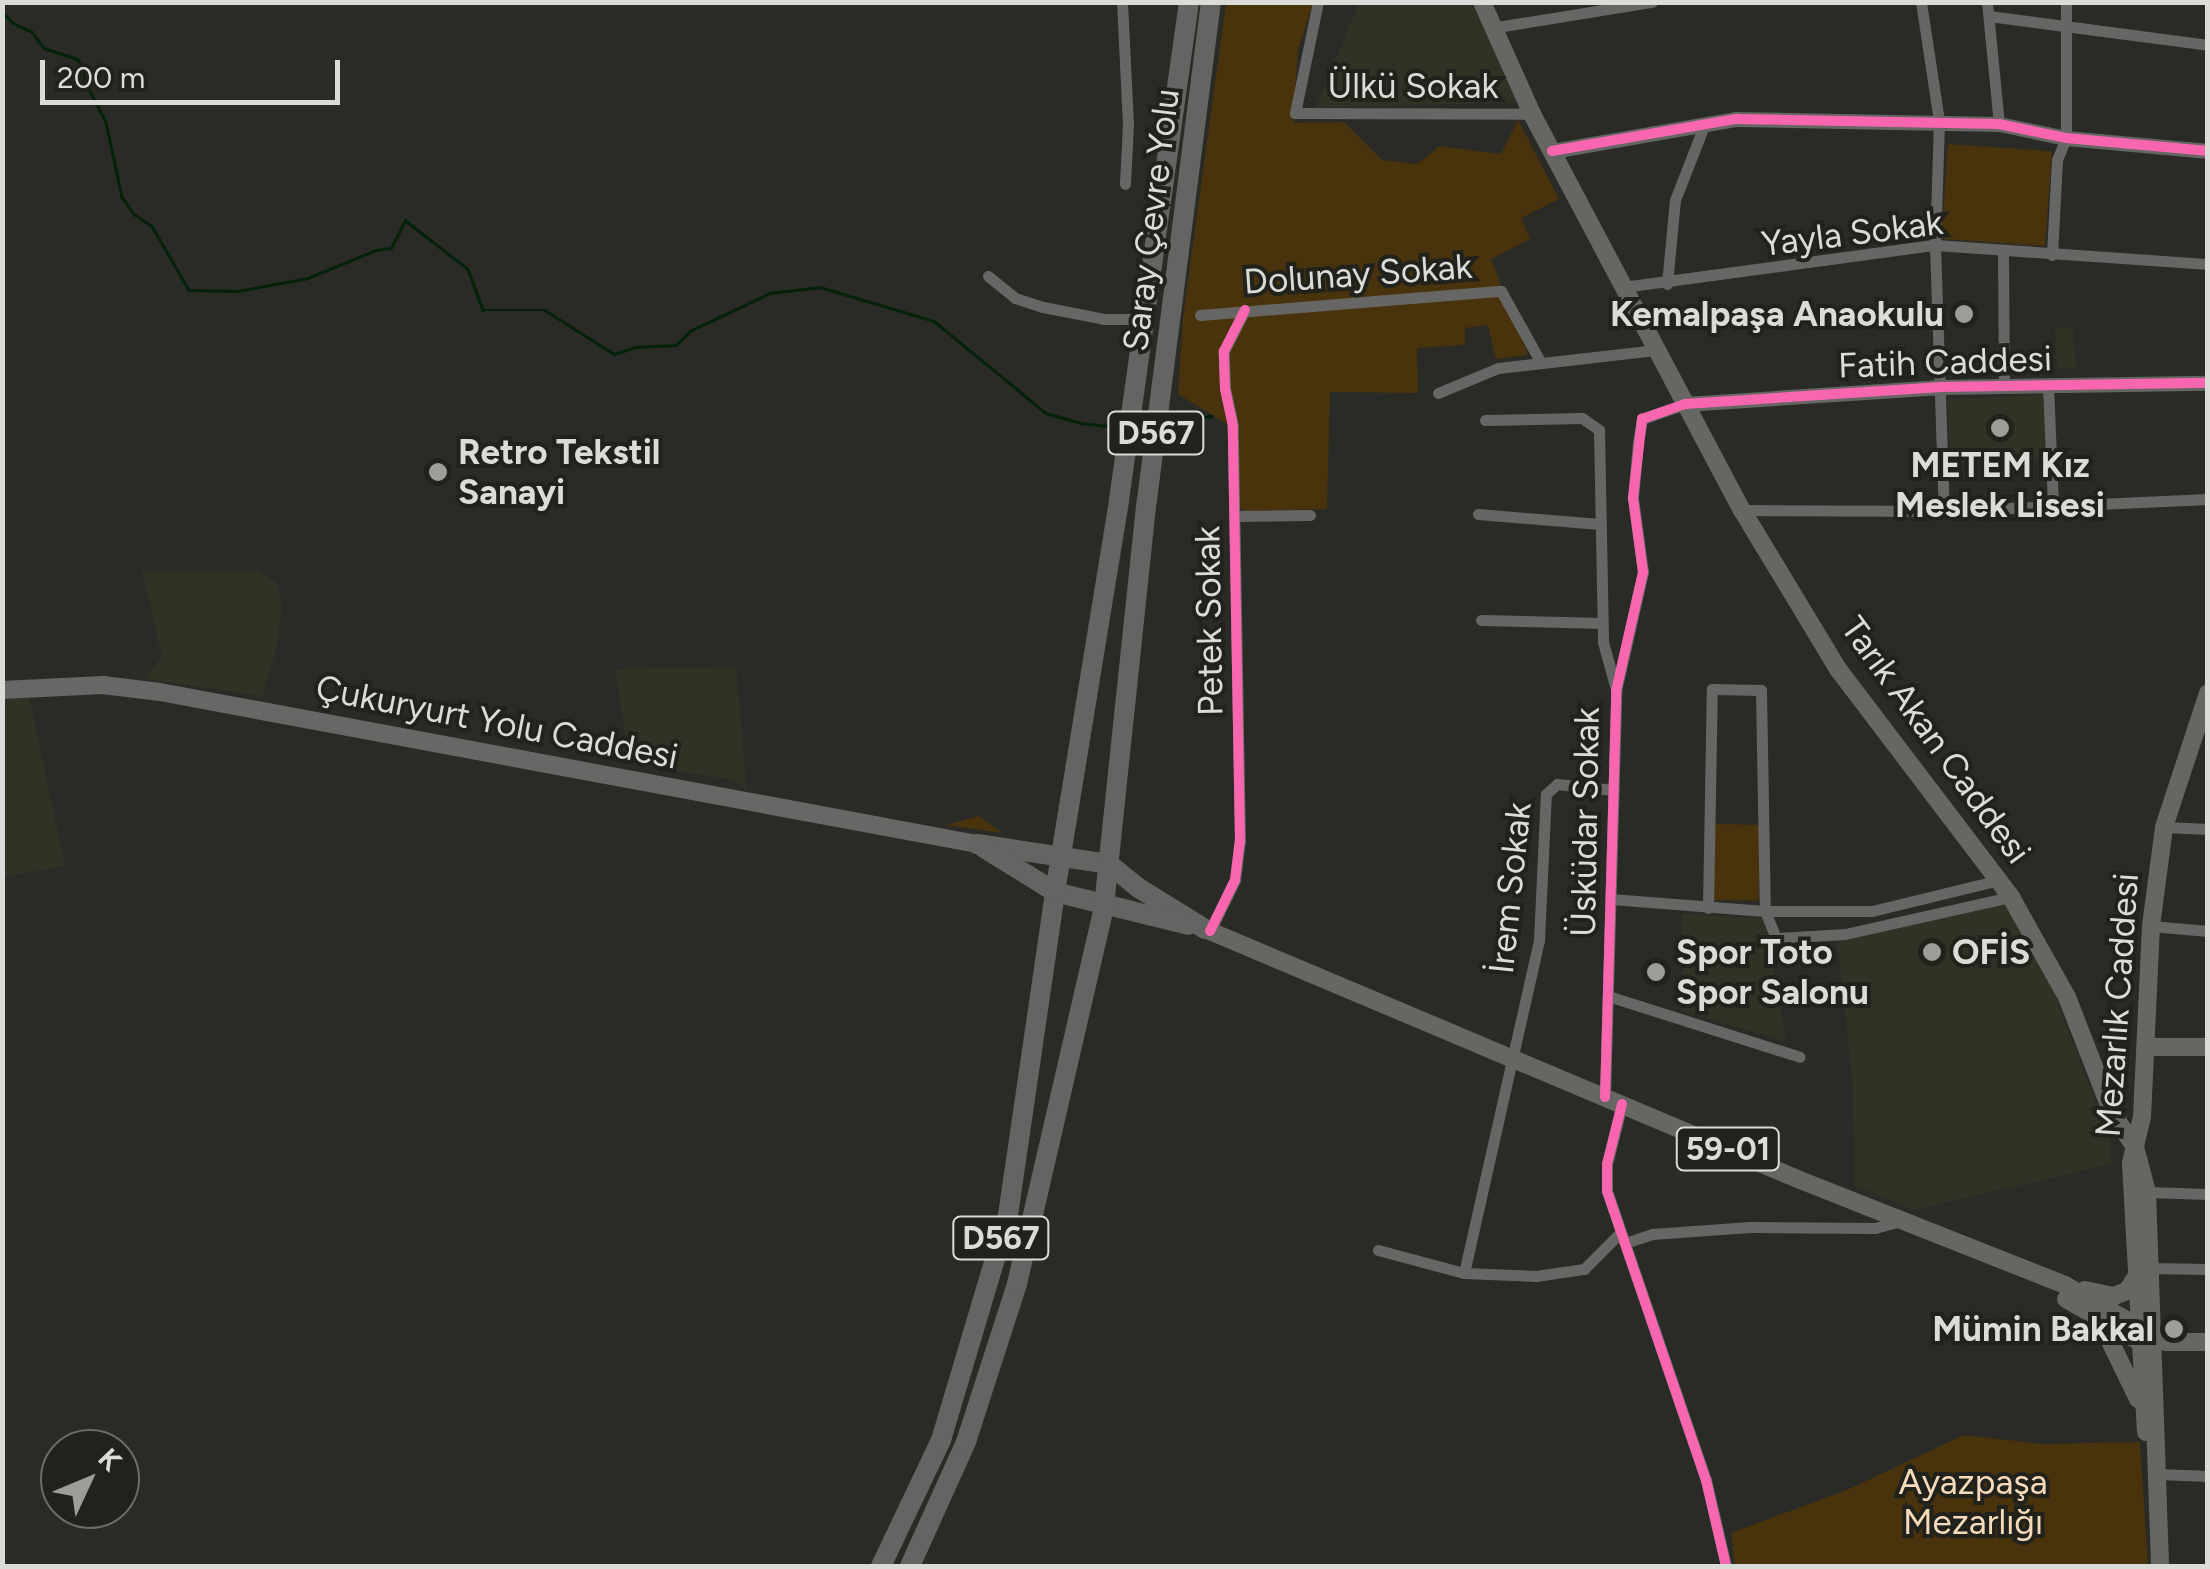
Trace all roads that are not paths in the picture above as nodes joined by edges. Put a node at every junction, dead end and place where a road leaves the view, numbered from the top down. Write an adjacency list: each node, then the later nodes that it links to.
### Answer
1 (1122, 2): 20 (street)
2 (1189, 2): 30 (highway, Saray Çevre Yolu / D567)
3 (1211, 2): 59 (highway, Saray Çevre Yolu / D567)
4 (1318, 2): 13 (street, Ülkü Sokak)
5 (1482, 2): 10 (main road, Tarık Akan Caddesi)
6 (1652, 2): 10 (street)
7 (1921, 2): 14 (street)
8 (2066, 2): 11 (street)
9 (1988, 9): 11 (street); 16 (street)
10 (1491, 28): 13 (main road, Tarık Akan Caddesi)
11 (2065, 28): 12 (street); 17 (street)
12 (2208, 45)
13 (1532, 114): 19 (main road, Tarık Akan Caddesi)
14 (1938, 122): 15 (street); 16 (street); 21 (street)
15 (1705, 123): 19 (street); 26 (street)
16 (1999, 124): 17 (street)
17 (2066, 138): 18 (street); 23 (street)
18 (2208, 151)
19 (1552, 152): 27 (main road, Tarık Akan Caddesi)
20 (1124, 184)
21 (1934, 244): 22 (street, Yayla Sokak); 26 (street, Yayla Sokak); 36 (street)
22 (2002, 252): 23 (street, Yayla Sokak); 35 (street)
23 (2052, 256): 24 (street, Yayla Sokak)
24 (2208, 264)
25 (988, 276): 30 (street)
26 (1668, 284): 27 (street, Yayla Sokak)
27 (1623, 288): 31 (main road, Tarık Akan Caddesi)
28 (1244, 310): 29 (street, Dolunay Sokak); 32 (street, Dolunay Sokak); 46 (street, Petek Sokak)
29 (1200, 315)
30 (1145, 318): 58 (highway, Saray Çevre Yolu / D567)
31 (1657, 350): 32 (street); 38 (main road, Tarık Akan Caddesi)
32 (1540, 361): 37 (street)
33 (2208, 383): 34 (street, Fatih Caddesi)
34 (2048, 385): 35 (street, Fatih Caddesi); 41 (street)
35 (2004, 386): 36 (street, Fatih Caddesi)
36 (1941, 387): 38 (street, Fatih Caddesi); 43 (street)
37 (1438, 393)
38 (1685, 404): 42 (main road, Tarık Akan Caddesi); 51 (street, Üsküdar Sokak)
39 (1484, 420): 47 (street)
40 (2208, 499): 41 (street)
41 (2053, 506): 43 (street)
42 (1742, 510): 43 (street); 60 (main road, Tarık Akan Caddesi)
43 (1944, 511)
44 (1310, 514): 46 (street)
45 (1478, 514): 47 (street)
46 (1234, 516): 69 (street, Petek Sokak)
47 (1600, 524): 49 (street)
48 (1482, 620): 49 (street)
49 (1602, 623): 51 (street)
50 (2, 690): 57 (main road, Çukuryurt Yolu Caddesi)
51 (1616, 691): 54 (street, Üsküdar Sokak)
52 (2208, 694): 53 (main road, Mezarlık Caddesi)
53 (2201, 728): 55 (main road, Mezarlık Caddesi)
54 (1614, 790): 63 (street, Üsküdar Sokak); 75 (street, İrem Sokak)
55 (2164, 827): 56 (street); 68 (main road, Mezarlık Caddesi)
56 (2208, 829)
57 (977, 844): 58 (highway); 61 (highway)
58 (1062, 854): 59 (highway); 61 (highway, D567)
59 (1110, 864): 64 (highway, D567); 69 (highway, 59-01)
60 (1999, 880): 62 (main road, Tarık Akan Caddesi); 67 (street)
61 (1054, 892): 64 (highway); 95 (highway, D567)
62 (2011, 897): 71 (street); 78 (main road, Tarık Akan Caddesi)
63 (1611, 899): 65 (street); 72 (street, Üsküdar Sokak)
64 (1104, 906): 69 (highway); 96 (highway, D567)
65 (1708, 908): 66 (street); 66 (street)
66 (1765, 911): 67 (street); 71 (street)
67 (1835, 912): 71 (street)
68 (2152, 926): 70 (street); 73 (main road, Mezarlık Caddesi)
69 (1208, 930): 75 (main road, 59-01)
70 (2208, 931)
71 (1837, 934)
72 (1608, 996): 76 (street); 77 (street, Üsküdar Sokak)
73 (2149, 1047): 74 (main road); 78 (main road, Mezarlık Caddesi)
74 (2208, 1047)
75 (1512, 1057): 77 (main road, 59-01); 86 (street, İrem Sokak)
76 (1800, 1057)
77 (1614, 1101): 81 (main road, 59-01); 82 (street, Üsküdar Sokak)
78 (2135, 1147): 79 (main road, Mezarlık Caddesi); 87 (main road)
79 (2147, 1192): 80 (street); 87 (main road, Mezarlık Caddesi)
80 (2208, 1194)
81 (1902, 1220): 82 (street); 84 (main road, 59-01)
82 (1623, 1238): 86 (street); 97 (street, Üsküdar Sokak)
83 (1378, 1250): 86 (street)
84 (2007, 1264): 88 (main road, 59-01); 89 (main road)
85 (2208, 1270): 87 (street)
86 (1464, 1272)
87 (2142, 1273): 88 (main road); 90 (main road)
88 (2065, 1285): 90 (main road, 59-01)
89 (2076, 1305): 90 (main road); 92 (main road)
90 (2150, 1339): 91 (main road); 92 (main road); 93 (main road)
91 (2208, 1342)
92 (2145, 1418): 98 (main road)
93 (2159, 1474): 94 (street); 98 (main road)
94 (2208, 1476)
95 (881, 1566)
96 (910, 1566)
97 (1726, 1566)
98 (2158, 1566)

